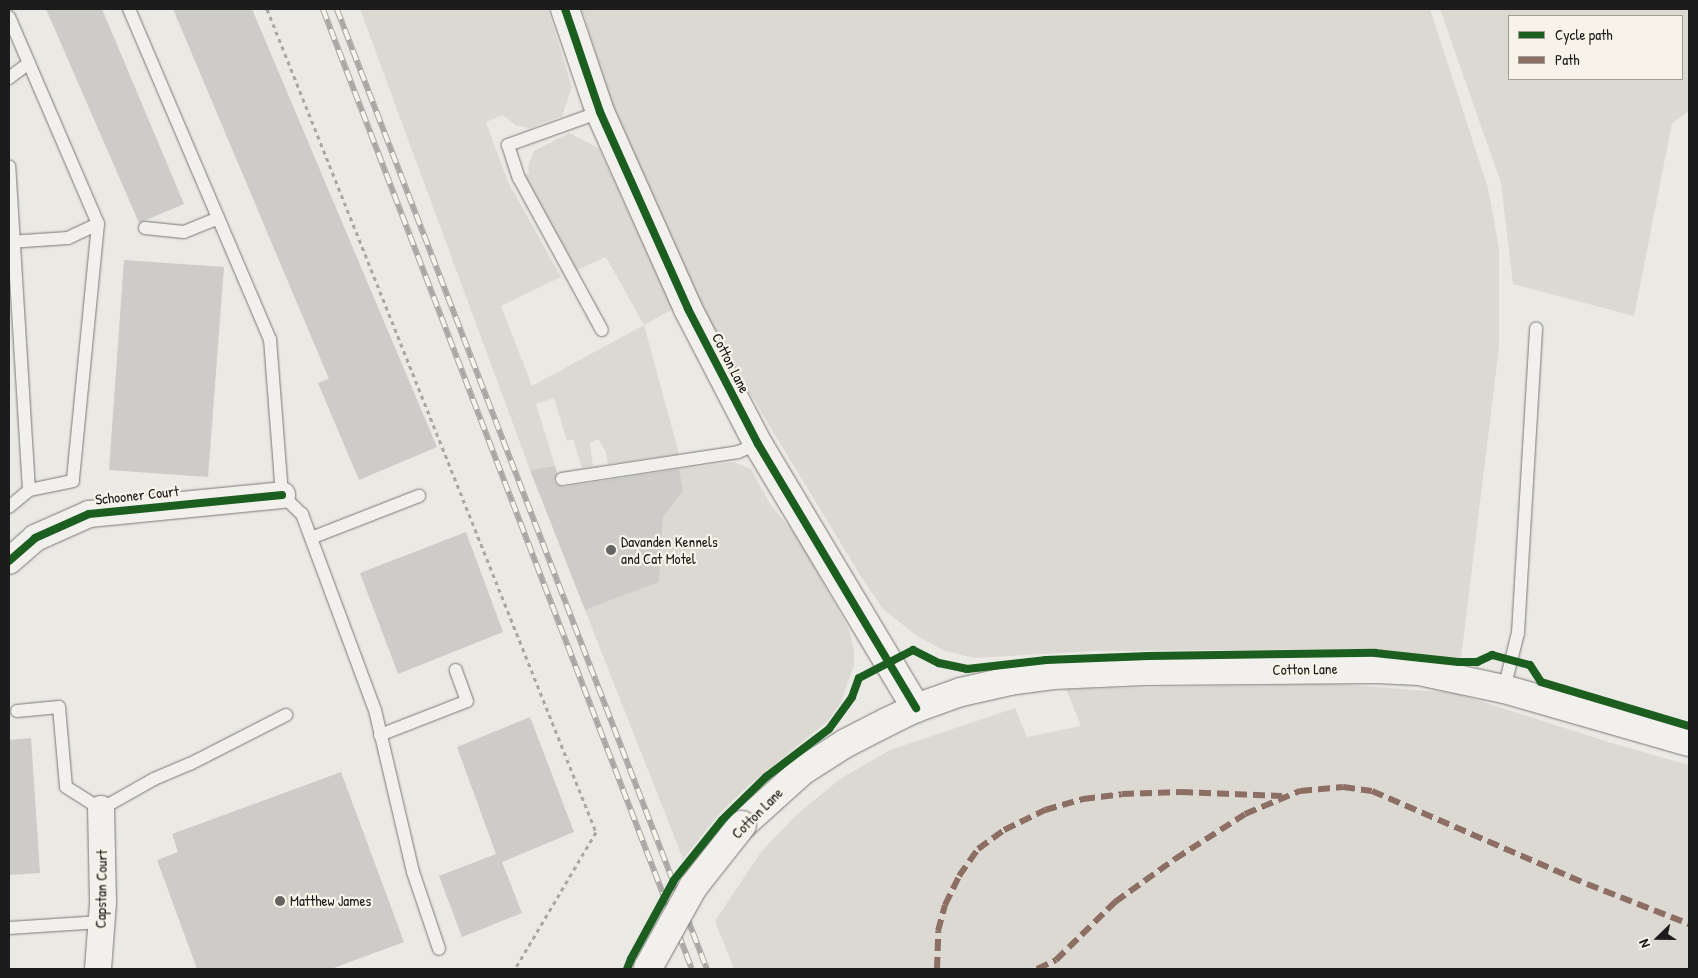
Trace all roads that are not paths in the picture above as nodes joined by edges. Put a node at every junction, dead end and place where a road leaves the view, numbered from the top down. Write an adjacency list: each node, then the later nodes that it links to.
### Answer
1 (129, 9): 8 (lane)
2 (565, 9): 6 (main road, Cotton Lane)
3 (9, 17): 4 (lane)
4 (29, 63): 5 (lane); 9 (lane)
5 (9, 78)
6 (600, 112): 13 (lane); 14 (main road, Cotton Lane)
7 (9, 167): 11 (lane)
8 (218, 218): 10 (lane); 17 (lane)
9 (98, 224): 11 (lane); 16 (lane)
10 (145, 228)
11 (11, 242): 16 (lane)
12 (1536, 329): 23 (lane)
13 (602, 330)
14 (758, 444): 15 (lane); 24 (main road, Cotton Lane)
15 (562, 479)
16 (29, 490): 19 (lane)
17 (282, 495): 20 (lane); 21 (street, Schooner Court)
18 (419, 496): 20 (lane)
19 (9, 507)
20 (311, 538): 27 (lane)
21 (9, 561)
22 (456, 670): 27 (lane)
23 (1504, 689): 24 (main road, Cotton Lane); 28 (main road, Cotton Lane)
24 (916, 708): 34 (main road, Cotton Lane, bridge)
25 (17, 712): 29 (lane)
26 (286, 715): 29 (lane)
27 (380, 735): 32 (lane)
28 (1689, 742)
29 (100, 809): 30 (street, Capstan Court)
30 (101, 922): 31 (lane); 33 (street, Capstan Court)
31 (9, 928)
32 (439, 950)
33 (98, 969)
34 (648, 969)

